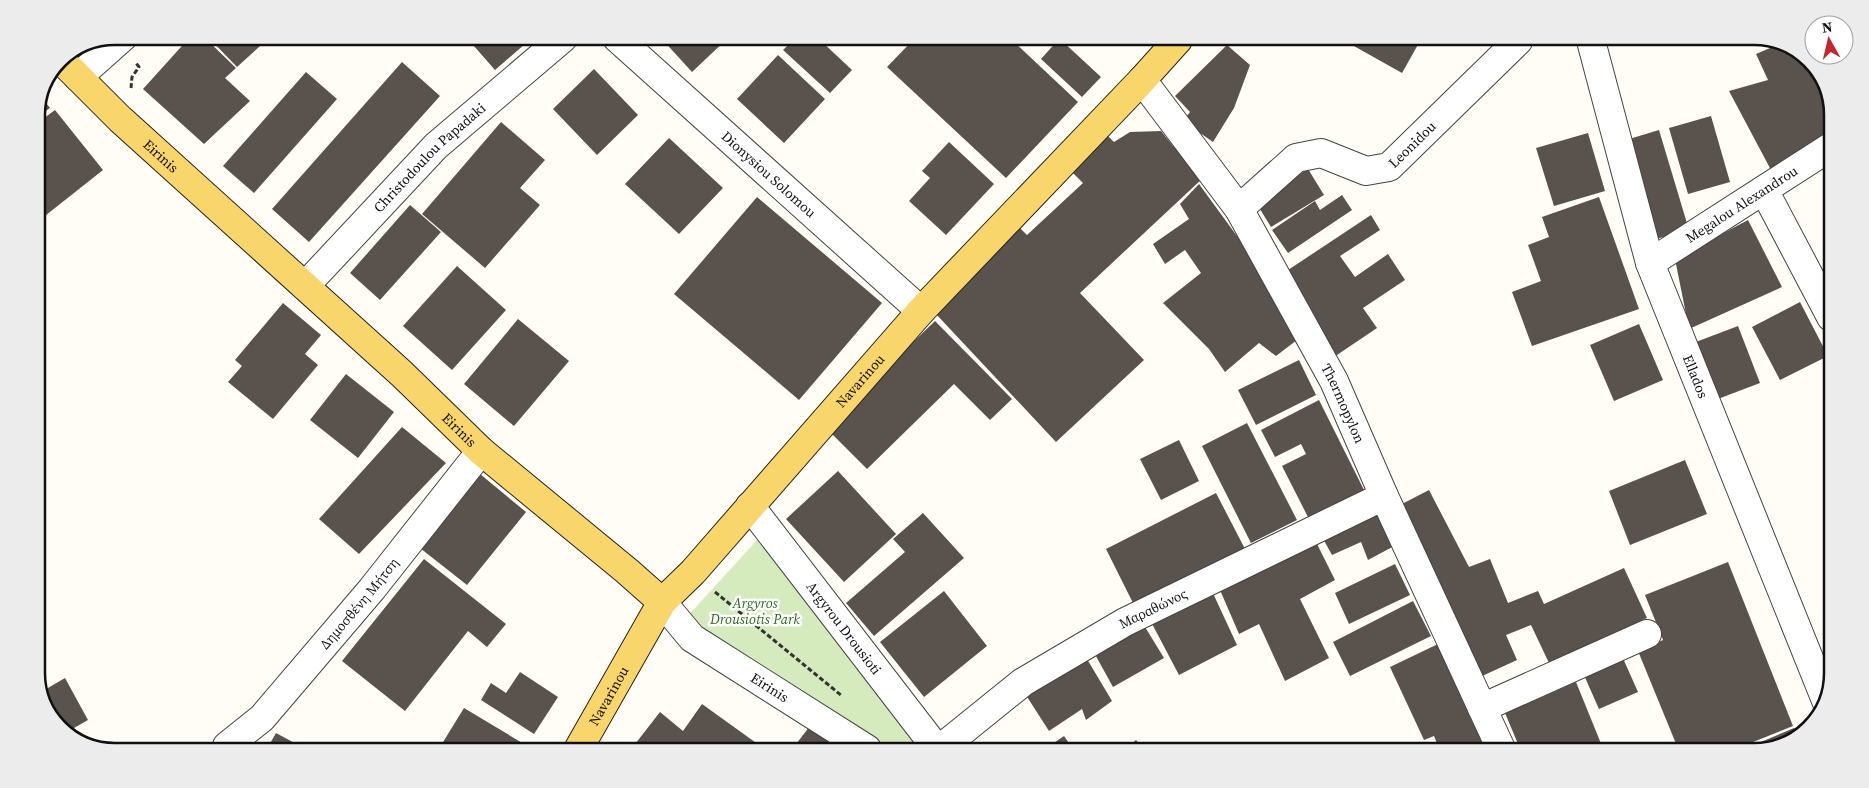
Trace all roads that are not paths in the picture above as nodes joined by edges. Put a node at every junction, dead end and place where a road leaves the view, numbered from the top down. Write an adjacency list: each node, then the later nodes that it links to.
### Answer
1 (555, 45): 13 (street, Christodoulou Papadaki)
2 (625, 45): 15 (street, Dionysiou Solomou)
3 (1174, 45): 8 (main road, Navarinou)
4 (1514, 45): 11 (street, Leonidou)
5 (1592, 45): 12 (street, Ellados)
6 (108, 46): 7 (street)
7 (69, 68): 13 (main road, Eirinis)
8 (1142, 80): 11 (street, Thermopylon); 15 (main road, Navarinou)
9 (1824, 151): 10 (street, Megalou Alexandrou)
10 (1764, 190): 12 (street, Megalou Alexandrou); 14 (street)
11 (1239, 209): 17 (street, Thermopylon)
12 (1650, 263): 21 (street, Ellados)
13 (305, 286): 16 (main road, Eirinis)
14 (1824, 304)
15 (921, 311): 18 (main road, Navarinou)
16 (481, 451): 19 (main road, Eirinis); 23 (street, Δημοσθένη Μήτση)
17 (1384, 496): 22 (street, Thermopylon); 27 (street, Μαραθώνος)
18 (750, 506): 19 (main road, Navarinou); 26 (street, Argyrou Drousioti)
19 (662, 602): 24 (main road, Navarinou); 25 (street, Eirinis)
20 (1647, 634): 22 (street)
21 (1822, 692)
22 (1482, 708): 28 (street, Thermopylon)
23 (231, 743)
24 (582, 743)
25 (858, 743)
26 (934, 743)
27 (947, 743)
28 (1498, 743)

